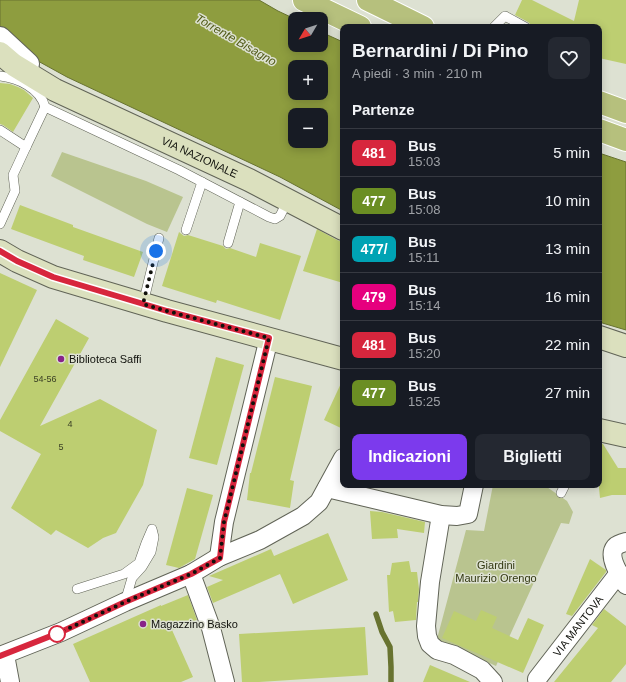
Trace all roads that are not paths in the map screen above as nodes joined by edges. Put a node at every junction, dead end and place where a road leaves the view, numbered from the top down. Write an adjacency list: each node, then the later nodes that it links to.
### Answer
1 (304, 0): 3 (main road)
2 (368, 0): 4 (main road)
3 (354, 24)
4 (417, 24)
5 (497, 24): 6 (lane)
6 (519, 24)
7 (0, 38): 10 (street, VIA NAZIONALE)
8 (0, 53): 10 (main road, VIA NAZIONALE)
9 (0, 76): 10 (lane)
10 (50, 99): 16 (lane); 17 (lane); 18 (main road, VIA NAZIONALE)
11 (602, 103): 12 (main road)
12 (626, 112)
13 (0, 130): 16 (lane)
14 (602, 131): 15 (main road)
15 (626, 140)
16 (26, 148): 20 (lane)
17 (202, 182): 19 (lane); 22 (lane)
18 (288, 200): 19 (lane); 21 (main road, VIA NAZIONALE)
19 (240, 202): 24 (lane)
20 (0, 224)
21 (340, 227)
22 (186, 230)
23 (159, 238): 26 (lane)
24 (228, 243)
25 (0, 250): 26 (main road)
26 (143, 304): 27 (main road)
27 (269, 338): 30 (main road); 38 (street)
28 (602, 338): 29 (main road)
29 (626, 346)
30 (340, 358)
31 (602, 431): 32 (main road)
32 (626, 436)
33 (340, 464): 34 (street)
34 (327, 488): 36 (street); 38 (street)
35 (473, 488): 36 (street)
36 (441, 515): 47 (street)
37 (626, 542): 40 (street, VIA MANTOVA)
38 (220, 558): 39 (street)
39 (191, 574): 42 (street); 46 (street)
40 (622, 579): 44 (street, VIA MANTOVA)
41 (77, 589): 42 (lane)
42 (125, 602): 43 (street)
43 (2, 656): 45 (street)
44 (537, 680)
45 (10, 682)
46 (225, 682)
47 (493, 682)

